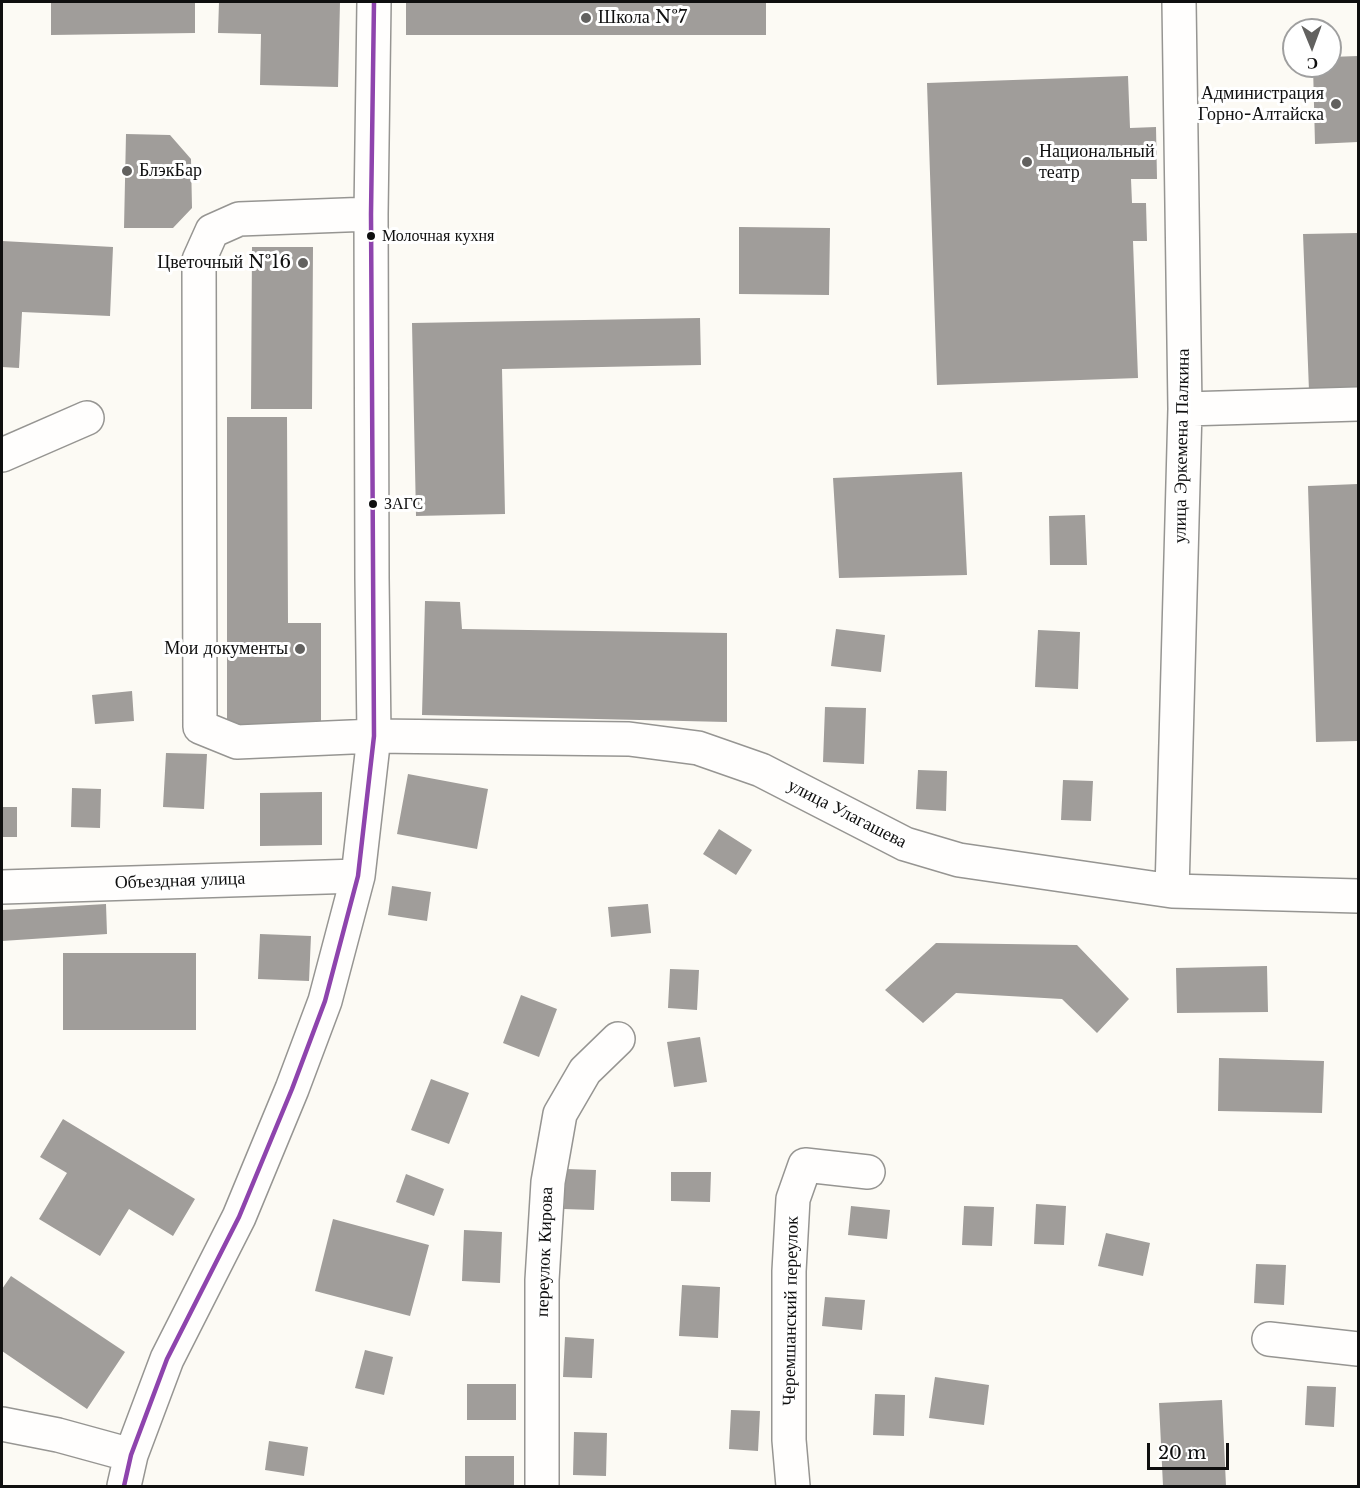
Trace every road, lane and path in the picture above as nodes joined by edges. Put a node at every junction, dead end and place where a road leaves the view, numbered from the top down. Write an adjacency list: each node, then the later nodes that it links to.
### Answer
1 (374, 2): 3 (street)
2 (1179, 2): 5 (street, улица Эркемена Палкина)
3 (371, 214): 8 (street); 8 (street, улица Улагашева)
4 (1359, 404): 5 (street)
5 (1185, 409): 11 (street, улица Эркемена Палкина)
6 (87, 418): 7 (street)
7 (2, 455)
8 (374, 736): 9 (street); 11 (street, улица Улагашева)
9 (358, 876): 10 (street, Объездная улица); 18 (street)
10 (2, 886)
11 (1172, 891): 12 (street, улица Улагашева)
12 (1359, 896)
13 (618, 1039): 19 (street, переулок Кирова)
14 (868, 1172): 20 (street, Черемшанский переулок)
15 (1269, 1339): 16 (street)
16 (1359, 1349)
17 (2, 1424): 18 (street)
18 (128, 1471)
19 (542, 1486)
20 (793, 1486)

